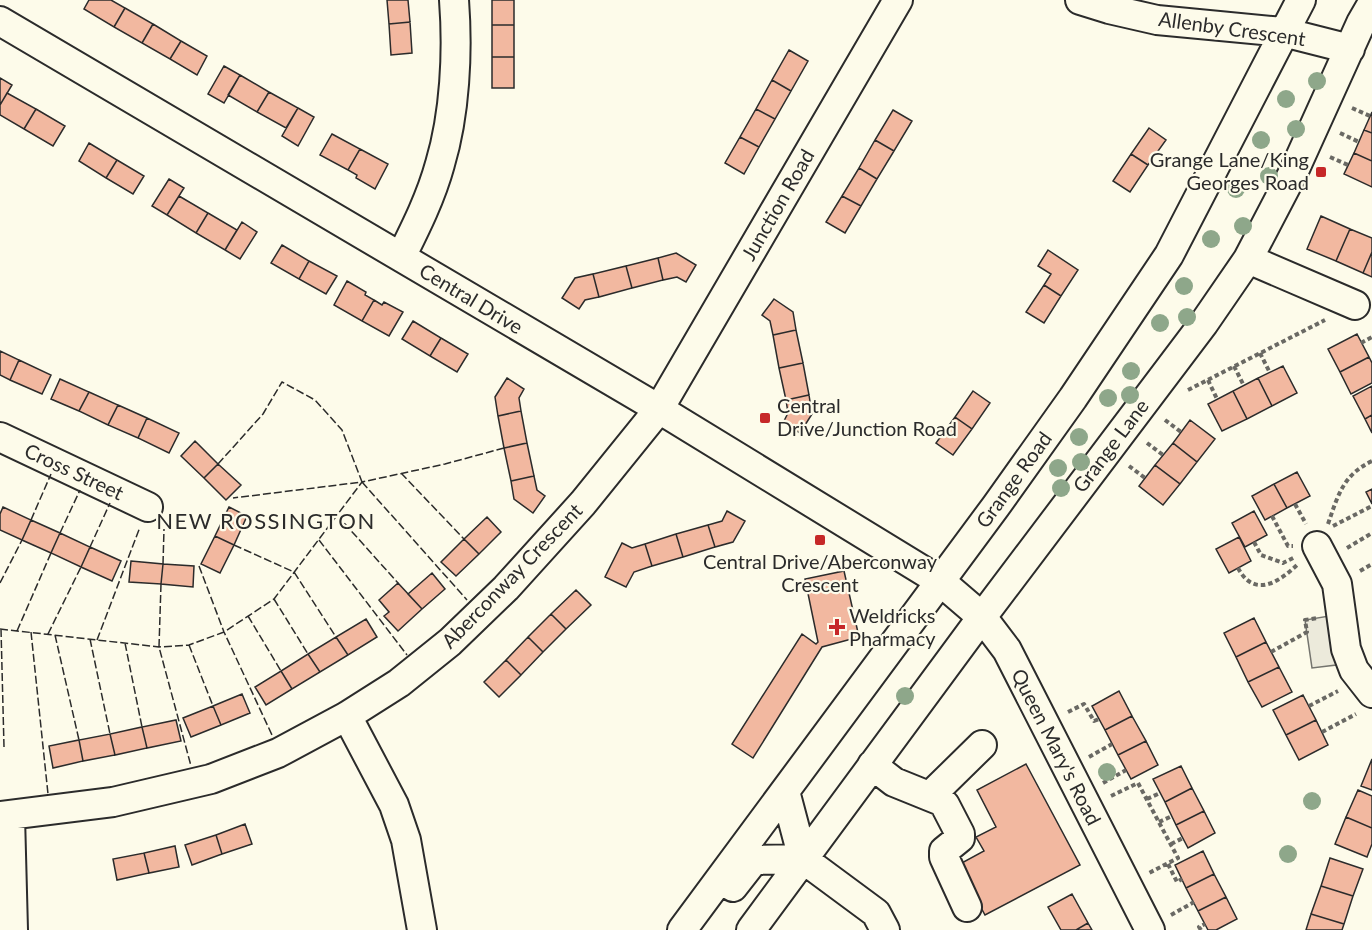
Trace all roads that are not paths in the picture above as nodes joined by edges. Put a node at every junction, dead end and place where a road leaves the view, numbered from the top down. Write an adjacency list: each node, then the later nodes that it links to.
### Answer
1 (454, 0): 9 (street)
2 (898, 0): 12 (street, Junction Road)
3 (1080, 0): 7 (street, Allenby Crescent)
4 (1301, 0): 7 (street, Grange Road)
5 (1372, 4): 8 (street, Grange Lane)
6 (0, 21): 9 (street, Central Drive)
7 (1283, 32): 8 (street, Allenby Crescent); 16 (street, Grange Road)
8 (1350, 49): 10 (street, Grange Lane)
9 (401, 257): 12 (street, Central Drive)
10 (1248, 259): 11 (street); 17 (street, Grange Lane)
11 (1355, 305)
12 (659, 410): 16 (street, Central Drive); 19 (street, Aberconway Crescent)
13 (0, 437): 14 (street, Cross Street)
14 (148, 507)
15 (1317, 546): 18 (street)
16 (940, 581): 17 (street, Queen Mary's Road); 22 (street, Grange Road)
17 (982, 617): 21 (street, Grange Lane); 33 (street, Queen Mary's Road)
18 (1367, 701)
19 (347, 716): 24 (street, Aberconway Crescent); 28 (street)
20 (982, 745): 23 (street)
21 (872, 765): 23 (street); 25 (street, Grange Lane)
22 (785, 791): 25 (street); 29 (street, Grange Road)
23 (930, 796): 26 (street)
24 (5, 816): 27 (street)
25 (803, 859): 30 (street); 31 (street, Grange Lane); 32 (street)
26 (967, 907)
27 (13, 930)
28 (422, 930)
29 (682, 930)
30 (689, 930)
31 (751, 930)
32 (885, 930)
33 (1150, 930)

